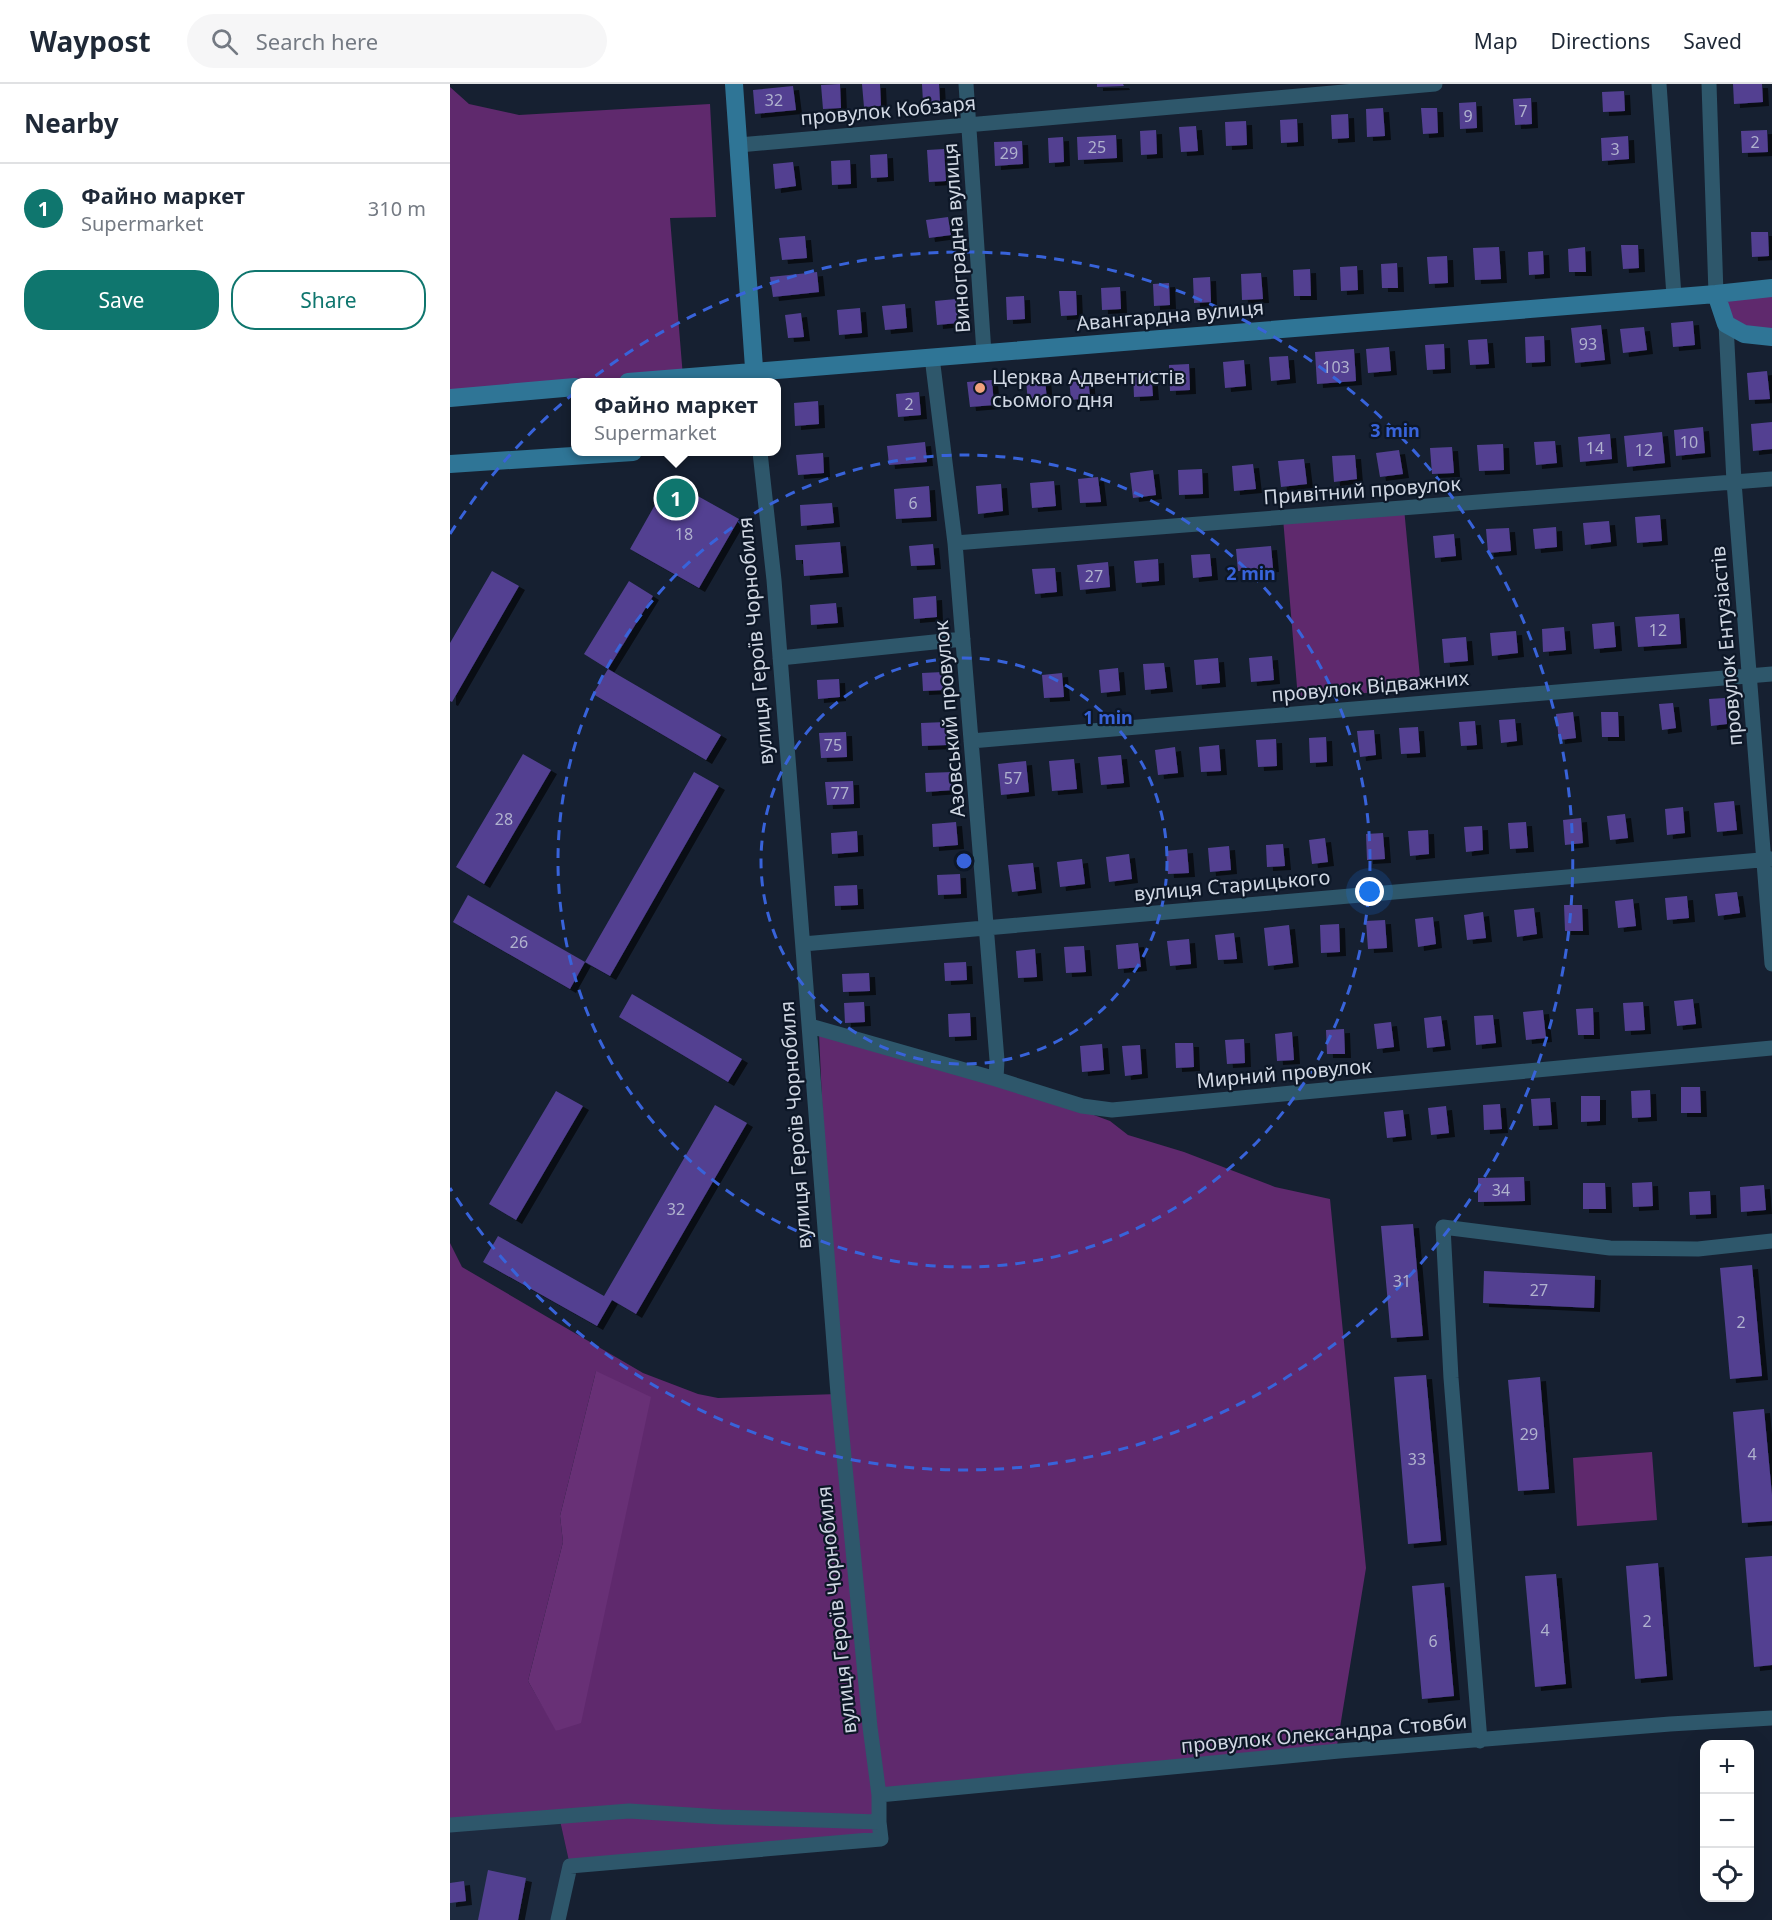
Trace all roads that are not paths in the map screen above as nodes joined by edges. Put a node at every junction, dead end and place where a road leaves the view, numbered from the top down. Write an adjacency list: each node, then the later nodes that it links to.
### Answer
1 (734, 84): 7 (street)
2 (966, 84): 6 (street, Виноградна вулиця)
3 (1436, 84): 6 (street, провулок Кобзаря)
4 (1659, 84): 10 (street)
5 (1709, 84): 9 (street)
6 (969, 124): 7 (street, провулок Кобзаря); 13 (street, Виноградна вулиця)
7 (739, 145): 15 (street)
8 (1772, 288): 9 (street, Авангардна вулиця)
9 (1716, 294): 10 (street, Авангардна вулиця); 11 (street)
10 (1674, 297): 13 (street, Авангардна вулиця)
11 (1725, 324): 12 (street); 23 (street, провулок Ентузіастів)
12 (1772, 337)
13 (984, 353): 14 (street, Авангардна вулиця)
14 (932, 357): 15 (street, Авангардна вулиця); 24 (street, Азовський провулок)
15 (754, 377): 16 (street, Авангардна вулиця)
16 (729, 378)
17 (571, 387): 18 (street)
18 (450, 398)
19 (572, 456): 21 (street)
20 (760, 456): 26 (street, вулиця Героїв Чорнобиля)
21 (450, 464)
22 (1772, 479): 23 (street, Привітний провулок)
23 (1734, 482): 24 (street, Привітний провулок); 28 (street, провулок Ентузіастів)
24 (956, 543): 25 (street, Азовський провулок)
25 (963, 639): 26 (street); 29 (street, Азовський провулок)
26 (780, 658): 32 (street, вулиця Героїв Чорнобиля)
27 (1772, 674): 28 (street, провулок Відважних)
28 (1750, 675): 29 (street, провулок Відважних); 30 (street, провулок Ентузіастів)
29 (971, 741): 31 (street, Азовський провулок)
30 (1768, 859): 31 (street, вулиця Старицького); 33 (street, провулок Ентузіастів)
31 (987, 928): 32 (street, вулиця Старицького); 36 (street, Азовський провулок)
32 (803, 944): 34 (street, вулиця Героїв Чорнобиля)
33 (1772, 964)
34 (810, 1026): 36 (street, Мирний провулок); 40 (street, вулиця Героїв Чорнобиля)
35 (1772, 1048): 36 (street, Мирний провулок)
36 (996, 1079)
37 (1772, 1241): 39 (street)
38 (1772, 1718): 39 (street, провулок Олександра Стовби)
39 (1480, 1741): 40 (street, провулок Олександра Стовби)
40 (879, 1795): 41 (street, вулиця Героїв Чорнобиля)
41 (879, 1822): 42 (street); 43 (street)
42 (450, 1826)
43 (558, 1920)

